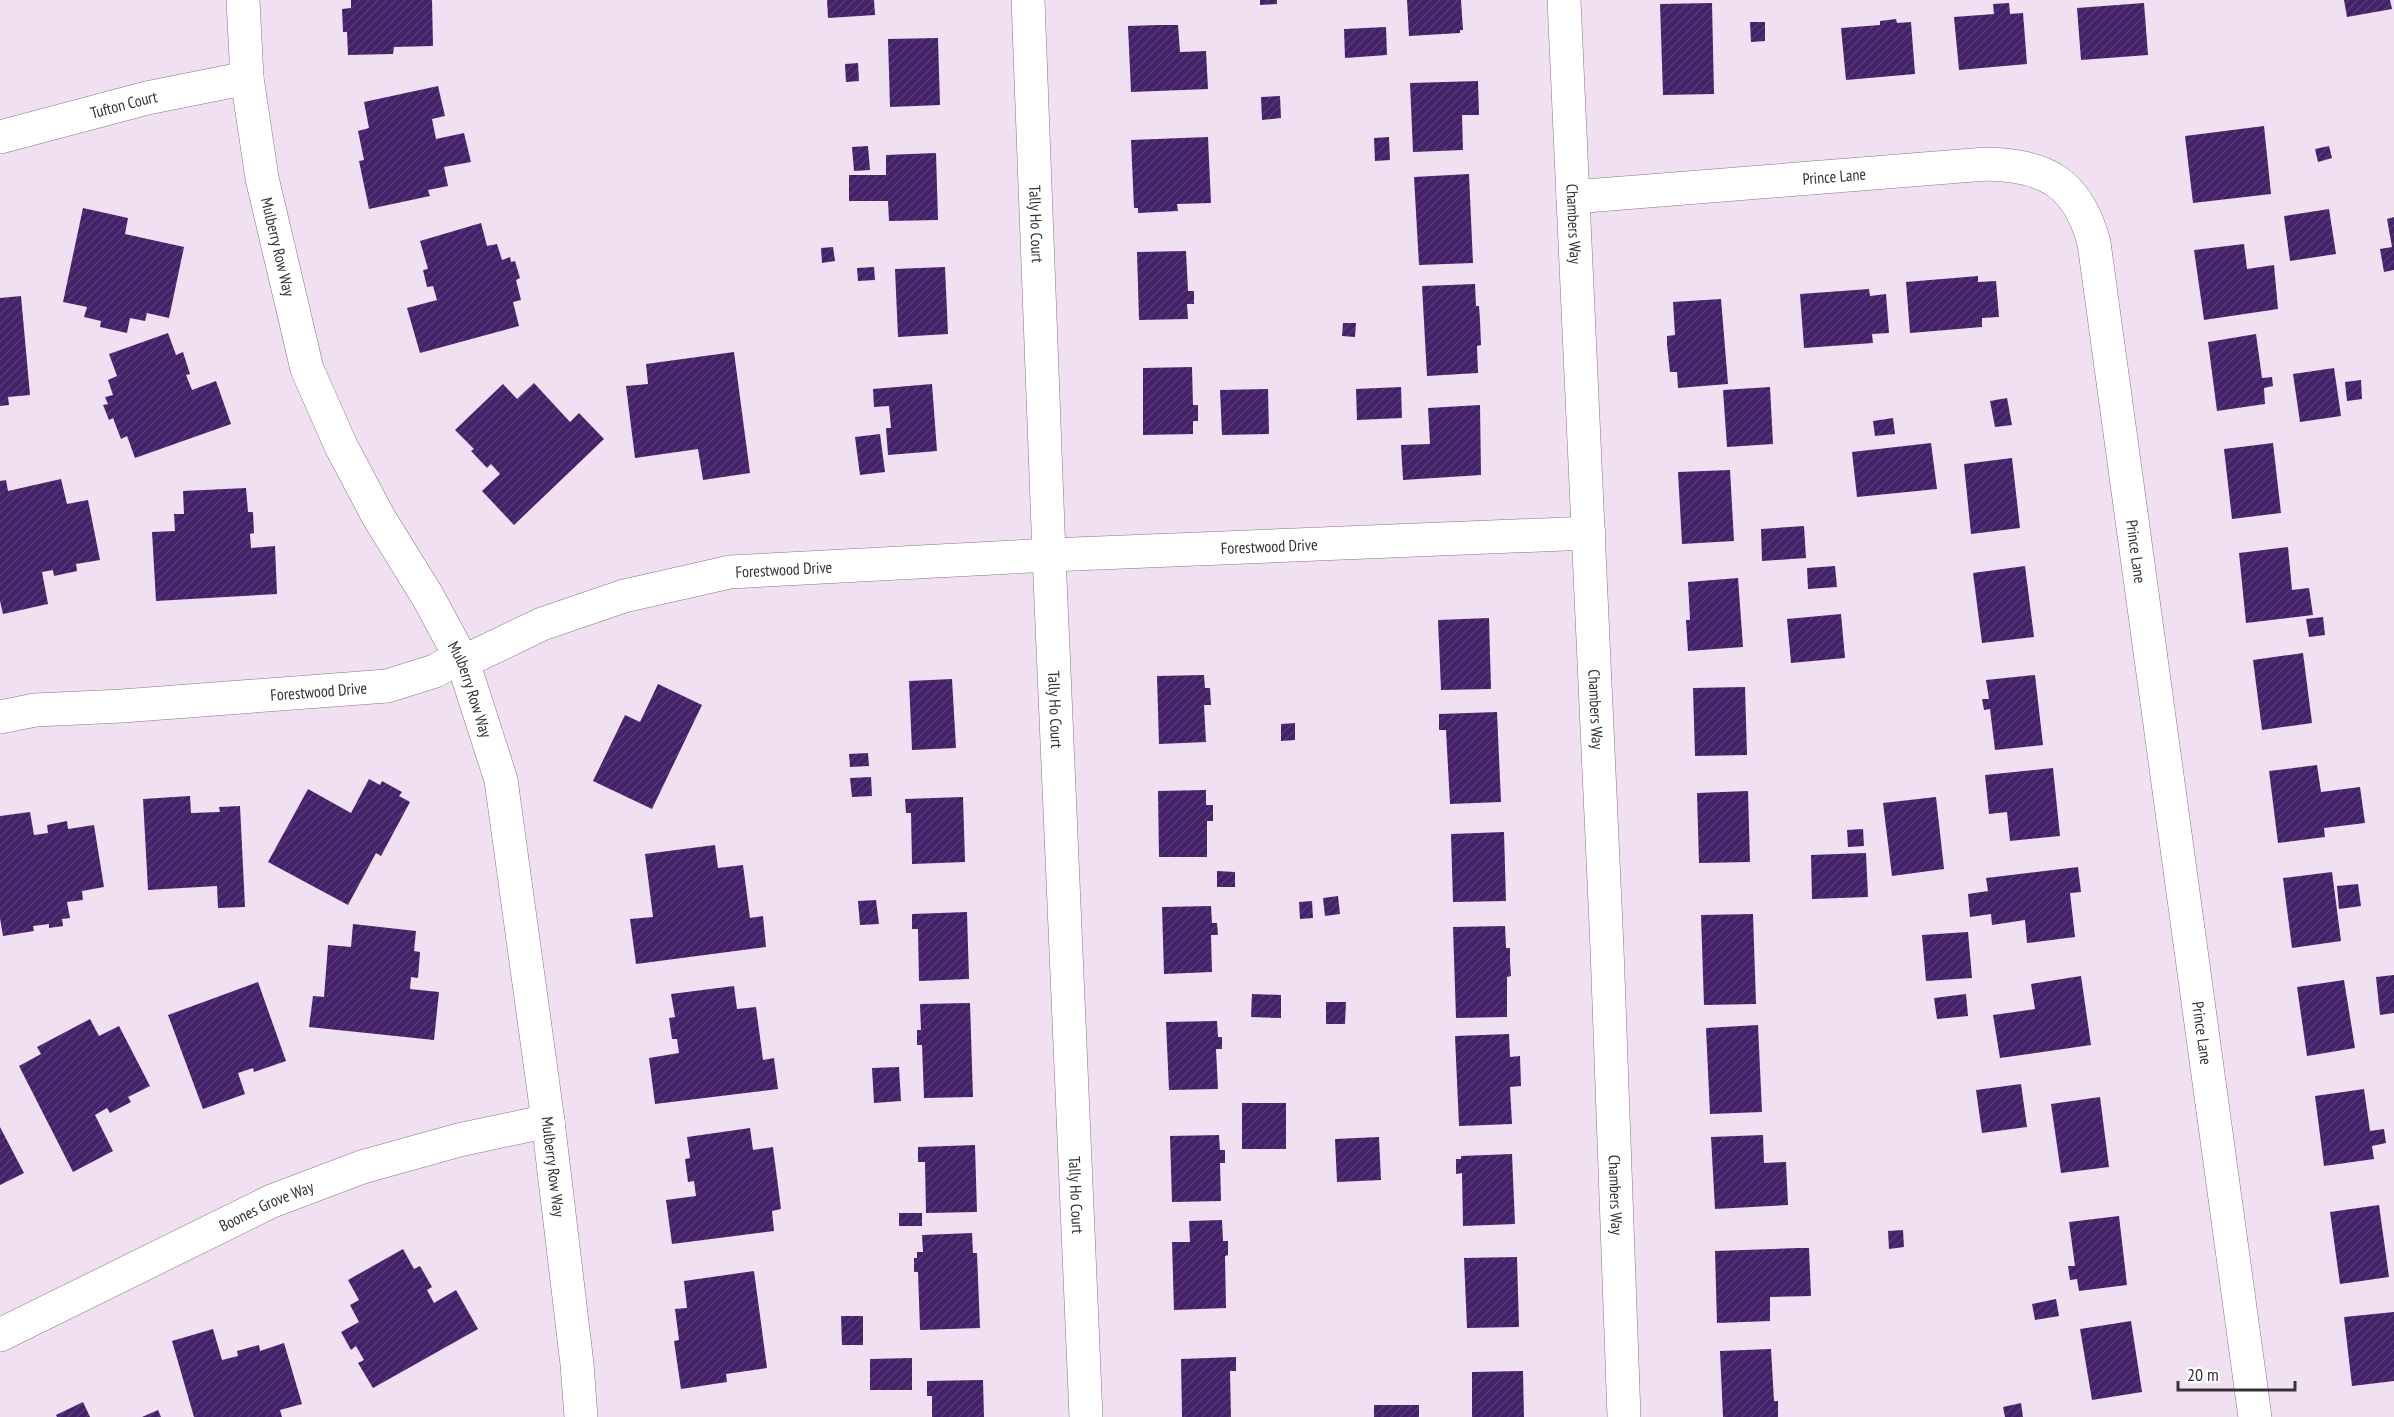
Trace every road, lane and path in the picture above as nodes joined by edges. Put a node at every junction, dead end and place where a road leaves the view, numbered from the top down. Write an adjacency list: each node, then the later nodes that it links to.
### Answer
1 (243, 0): 4 (street, Mulberry Row Way)
2 (1028, 0): 8 (street, Tally Ho Court)
3 (1564, 0): 6 (street, Chambers Way)
4 (247, 78): 5 (street, Tufton Court); 9 (street, Mulberry Row Way)
5 (0, 137)
6 (1573, 197): 7 (street, Chambers Way); 16 (street, Prince Lane)
7 (1589, 533): 8 (street, Forestwood Drive); 15 (street, Chambers Way)
8 (1049, 555): 9 (street, Forestwood Drive); 14 (street, Tally Ho Court)
9 (463, 662): 10 (street, Forestwood Drive); 11 (street, Mulberry Row Way)
10 (0, 717)
11 (548, 1122): 12 (street, Boones Grove Way); 13 (street, Mulberry Row Way)
12 (0, 1335)
13 (581, 1417)
14 (1086, 1417)
15 (1624, 1417)
16 (2255, 1417)

